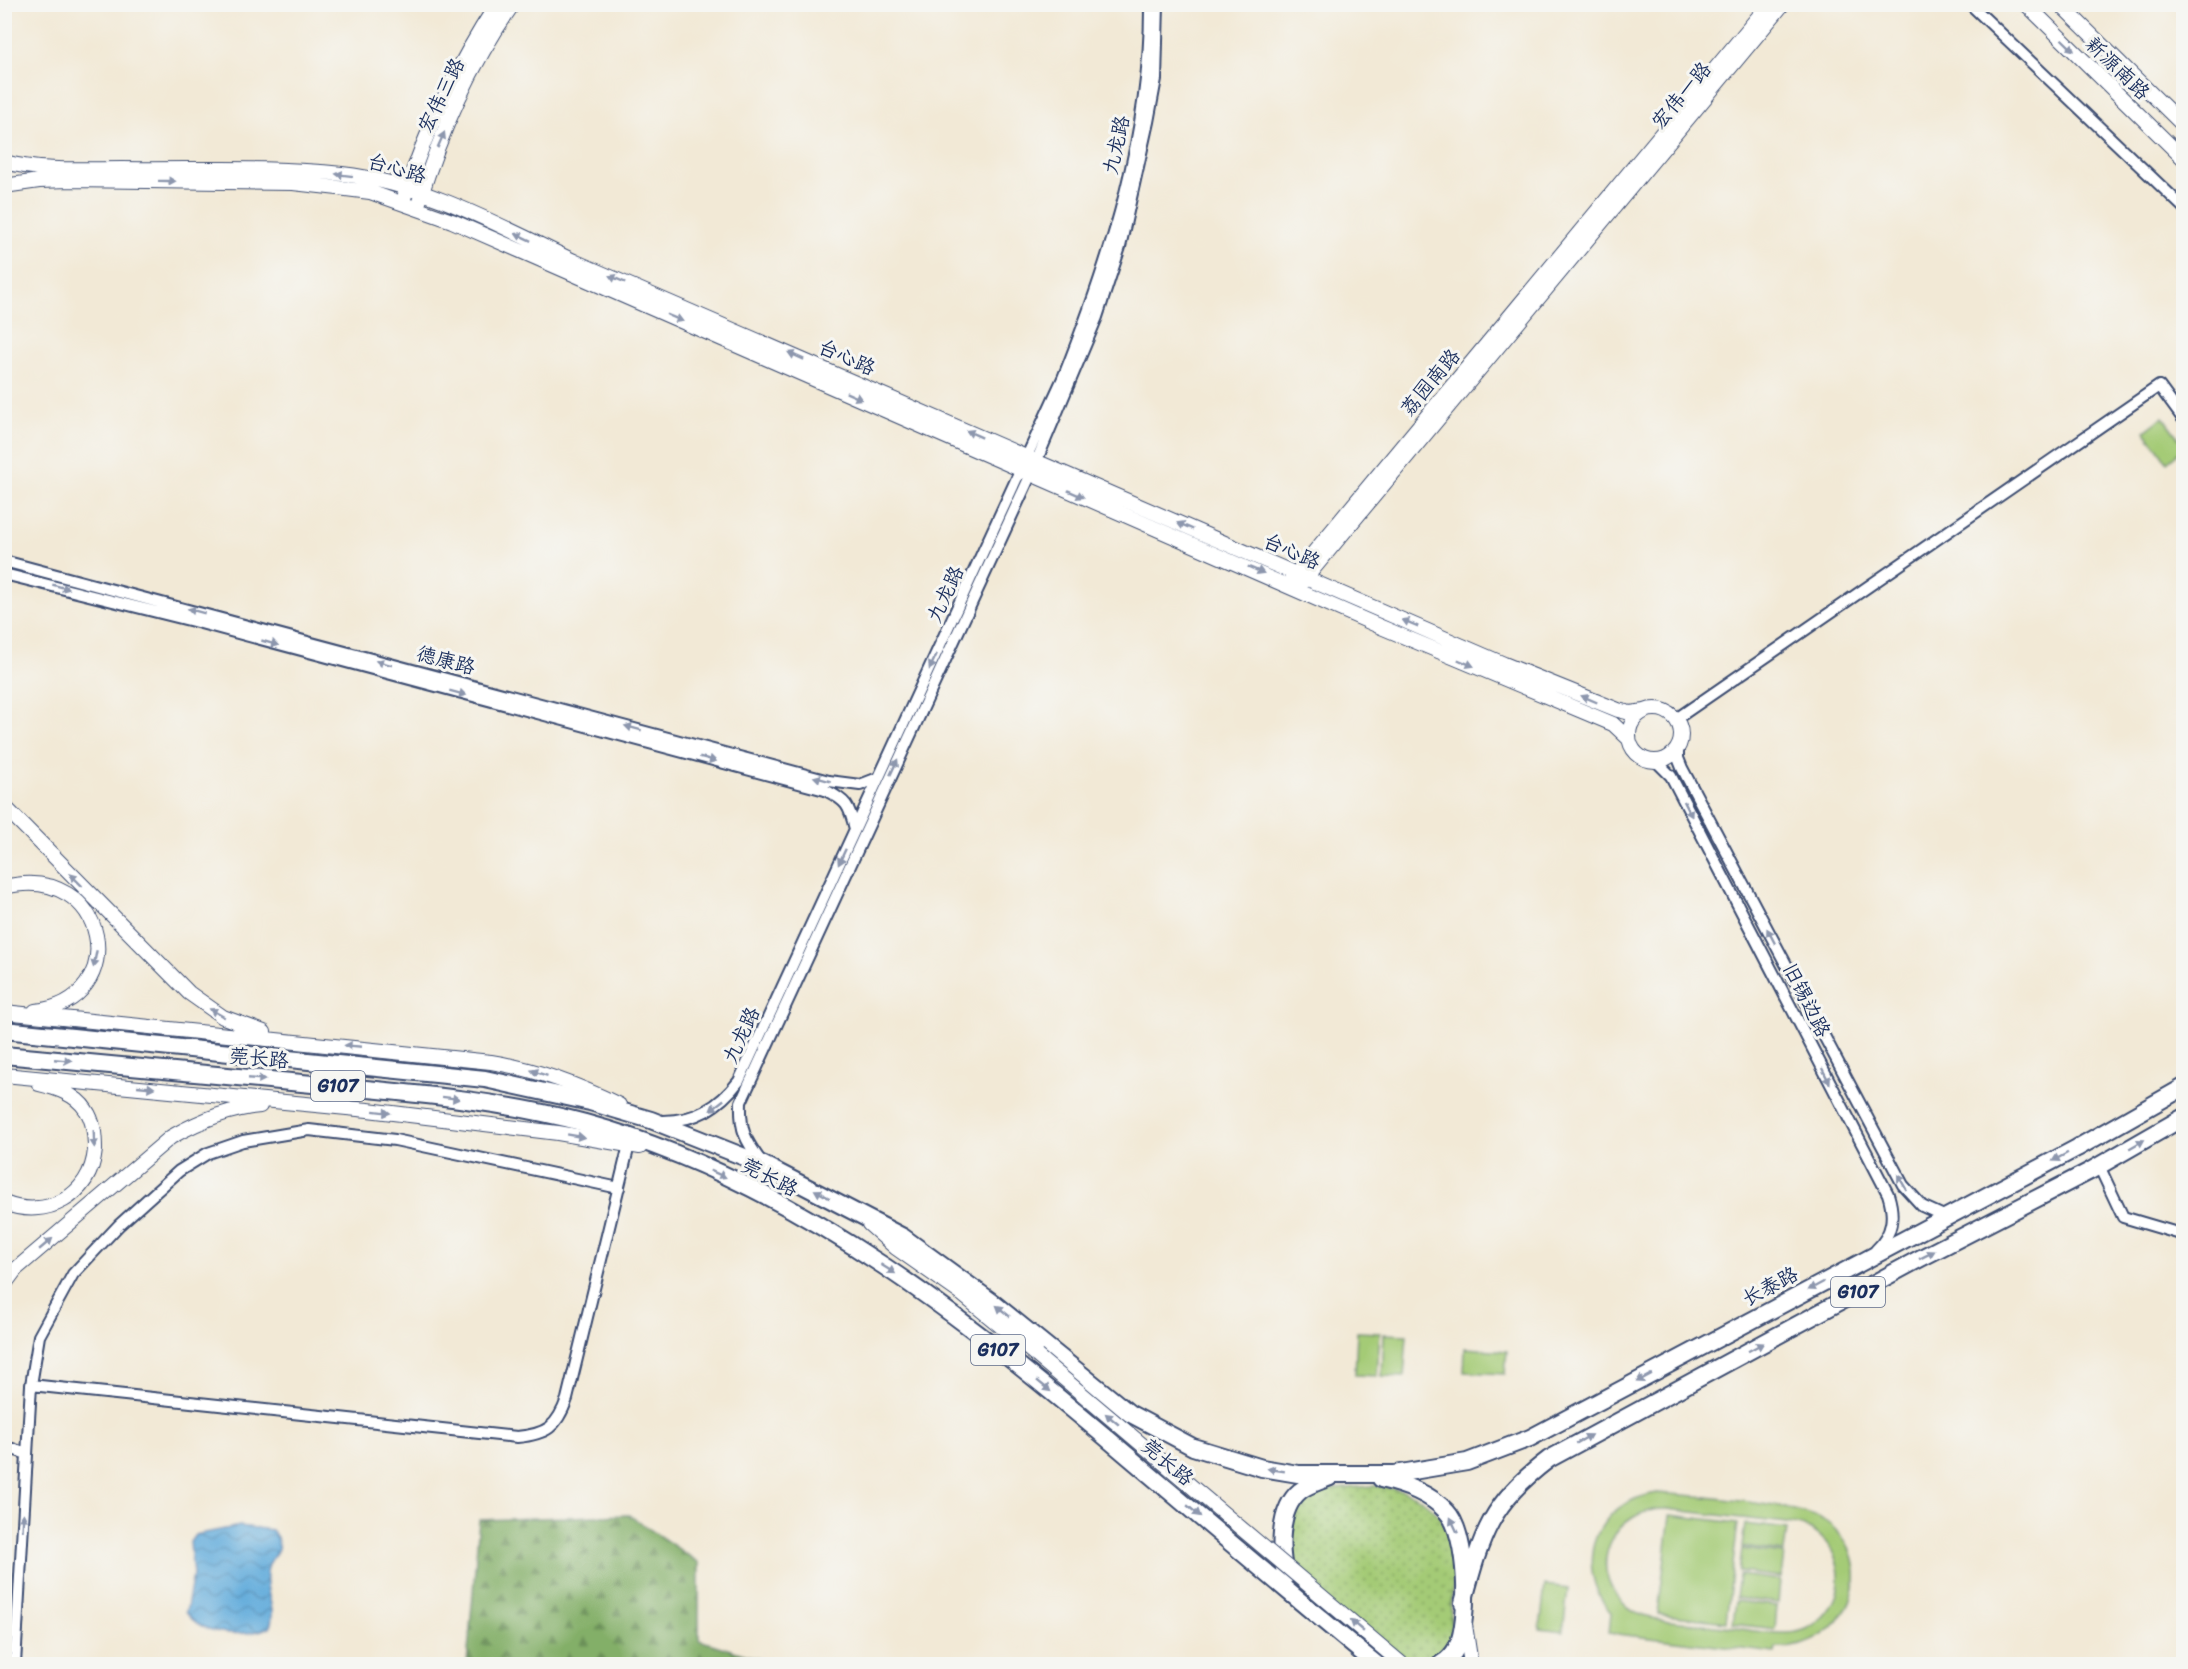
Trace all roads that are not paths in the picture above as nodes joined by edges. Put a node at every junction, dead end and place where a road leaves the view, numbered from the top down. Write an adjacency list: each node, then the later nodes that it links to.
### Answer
1 (497, 4): 14 (main road, 宏伟三路)
2 (513, 4): 15 (main road, 宏伟三路, one-way to 2)
3 (1150, 4): 19 (street, 九龙路)
4 (1158, 4): 19 (street, 九龙路)
5 (1769, 4): 16 (main road, 宏伟一路)
6 (1783, 4): 16 (main road, 宏伟一路)
7 (1970, 4): 17 (street)
8 (2026, 4): 11 (main road, 新源南路, one-way to 11)
9 (2060, 4): 10 (main road, 新源南路)
10 (2184, 126)
11 (2184, 159)
12 (4, 162): 14 (main road, 台心路, one-way to 12)
13 (4, 186): 14 (main road, 台心路, one-way to 14)
14 (404, 197): 15 (main road, 台心路)
15 (419, 202): 19 (main road, 台心路)
16 (1606, 208): 22 (main road, 荔园南路)
17 (2184, 208)
18 (2184, 420): 24 (street)
19 (1030, 466): 22 (main road, 台心路); 28 (street, 九龙路, one-way to 28); 43 (street, 九龙路, one-way to 19)
20 (4, 561): 28 (street, 德康路, one-way to 20)
21 (4, 574): 30 (street, 德康路, one-way to 30)
22 (1297, 581): 23 (main road, 台心路, one-way to 22); 25 (main road, 台心路, one-way to 25)
23 (1645, 711): 24 (main road); 25 (main road)
24 (1676, 720): 26 (main road)
25 (1629, 739): 27 (main road)
26 (1678, 748): 27 (main road); 48 (street, 旧锡边路, one-way to 26)
27 (1656, 761): 50 (street, 旧锡边路, one-way to 50)
28 (878, 778): 30 (street, 九龙路)
29 (4, 806): 34 (main road, one-way to 29)
30 (855, 829): 40 (street, 九龙路, one-way to 40)
31 (4, 886): 32 (main road, one-way to 32)
32 (4, 1012): 34 (main road)
33 (4, 1030): 40 (highway, 莞长路 / G107)
34 (292, 1041): 40 (main road, one-way to 34)
35 (4, 1055): 42 (highway, 莞长路 / G107, one-way to 42)
36 (4, 1076): 38 (main road, one-way to 38); 46 (main road, one-way to 46)
37 (2184, 1087): 48 (highway, 长泰路 / G107, one-way to 48)
38 (289, 1103): 41 (main road, one-way to 41); 51 (main road, one-way to 38)
39 (2184, 1117): 44 (highway, G107, one-way to 39)
40 (651, 1120): 43 (highway, 莞长路 / G107)
41 (629, 1145): 42 (main road); 45 (street)
42 (665, 1150): 57 (highway, 莞长路 / G107, one-way to 57)
43 (762, 1164): 47 (highway, 莞长路 / G107, one-way to 43)
44 (2099, 1166): 49 (street); 58 (highway, G107, one-way to 44)
45 (619, 1188): 52 (street); 52 (street)
46 (4, 1203)
47 (855, 1211): 55 (highway, 莞长路 / G107, one-way to 47); 61 (main road, 莞长路, one-way to 47, bridge)
48 (1946, 1217): 50 (highway, 长泰路 / G107)
49 (2184, 1235)
50 (1867, 1258): 56 (highway, 长泰路 / G107, one-way to 56)
51 (4, 1285)
52 (31, 1385): 54 (street)
53 (4, 1446): 54 (street)
54 (27, 1454): 59 (street, one-way to 54)
55 (1334, 1475): 56 (highway, 莞长路 / G107); 57 (highway)
56 (1360, 1475): 58 (highway, one-way to 56)
57 (1298, 1600): 60 (highway, 莞长路 / G107)
58 (1463, 1603): 62 (highway, G107); 63 (main road)
59 (15, 1665)
60 (1376, 1665)
61 (1402, 1665)
62 (1442, 1665)
63 (1472, 1665)

